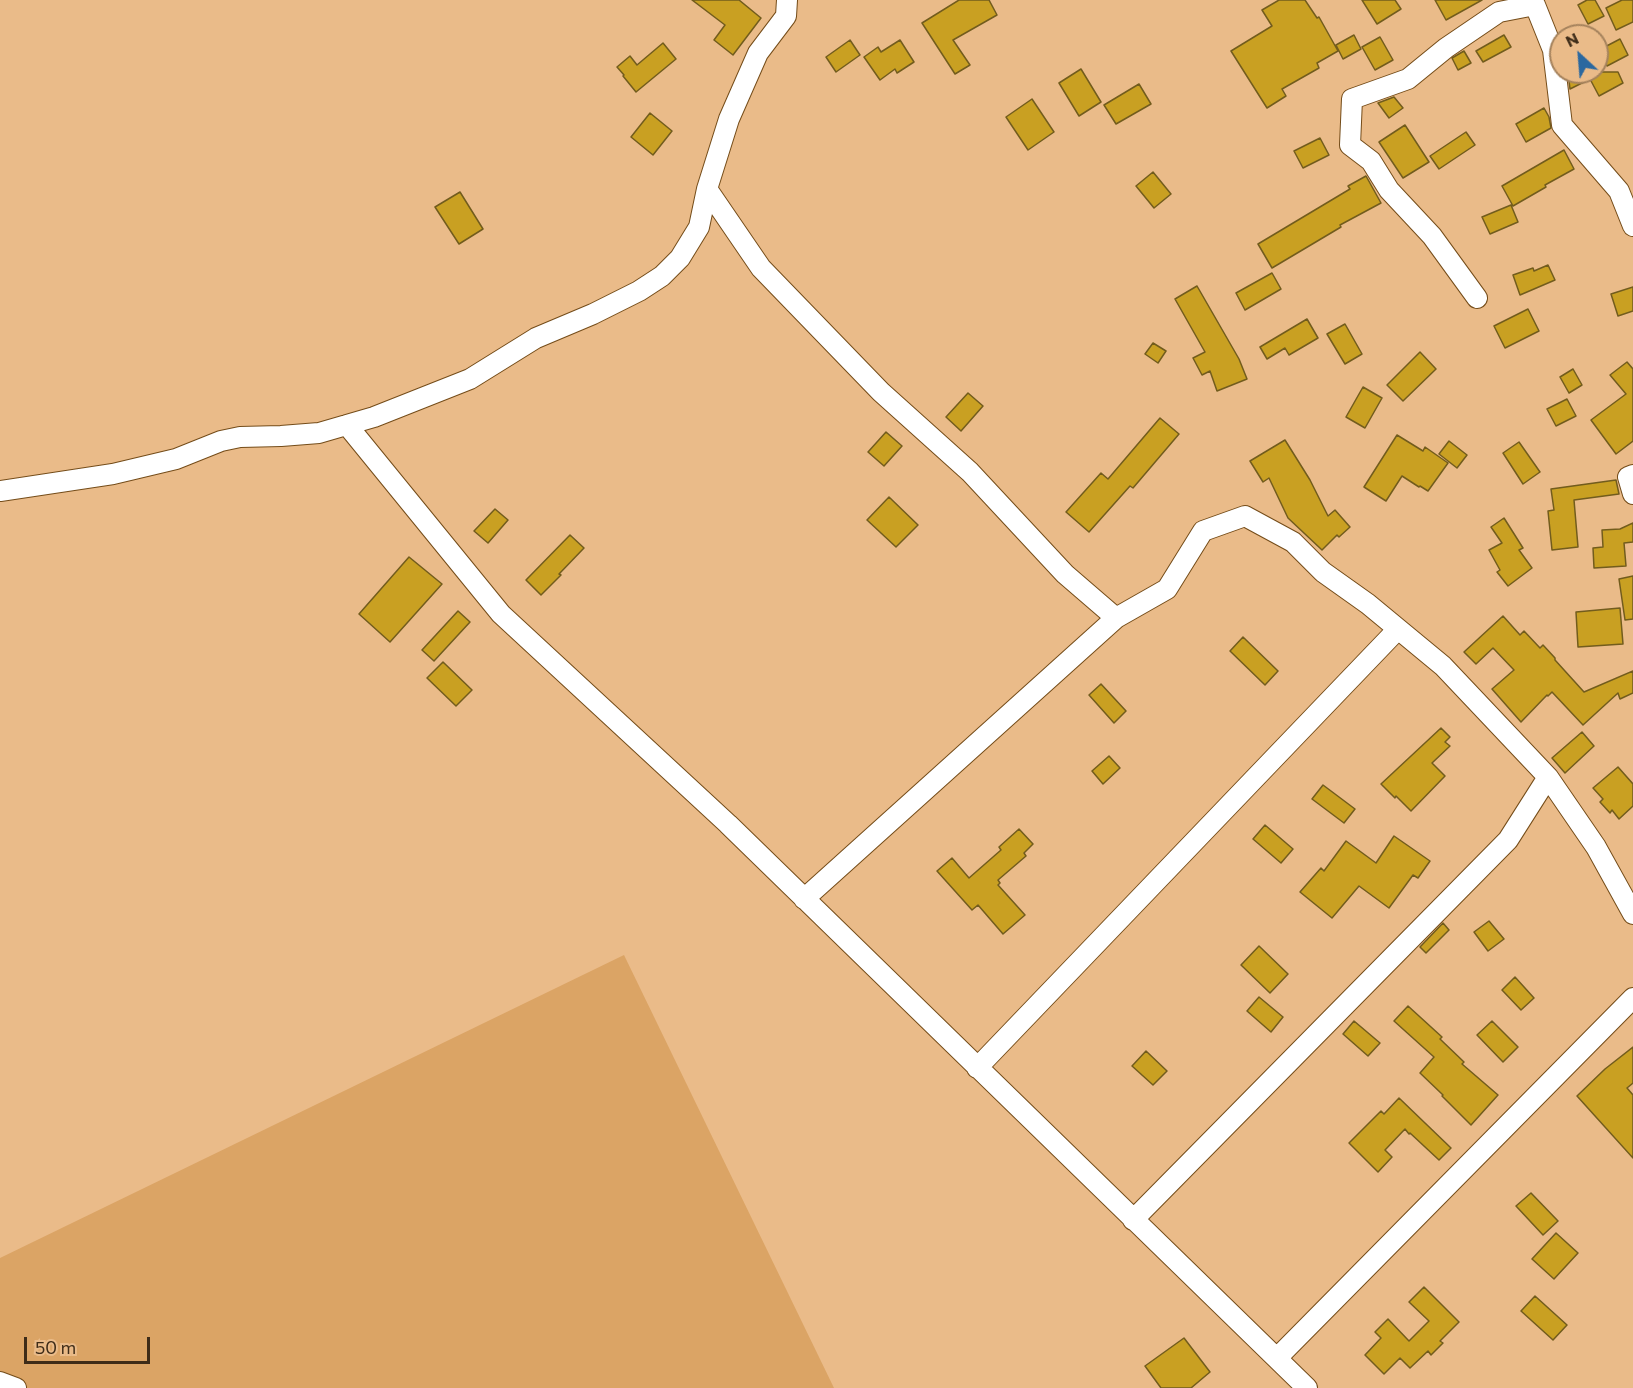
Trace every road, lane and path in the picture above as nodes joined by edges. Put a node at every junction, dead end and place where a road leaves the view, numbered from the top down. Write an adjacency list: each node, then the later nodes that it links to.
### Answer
1 (787, 0): 2 (street)
2 (707, 189): 5 (street); 9 (street)
3 (1633, 226): 4 (street)
4 (1477, 297)
5 (347, 425): 7 (street); 12 (street)
6 (1633, 475): 8 (street)
7 (0, 491)
8 (1633, 494)
9 (1116, 618): 10 (street); 12 (street)
10 (1398, 629): 11 (street); 15 (street)
11 (1548, 777): 13 (street); 16 (street)
12 (804, 899): 15 (street)
13 (1633, 914)
14 (1633, 998): 17 (street)
15 (977, 1068): 16 (street)
16 (1133, 1220): 17 (street)
17 (1277, 1358): 20 (street)
18 (0, 1382): 19 (street)
19 (16, 1388)
20 (1307, 1388)

